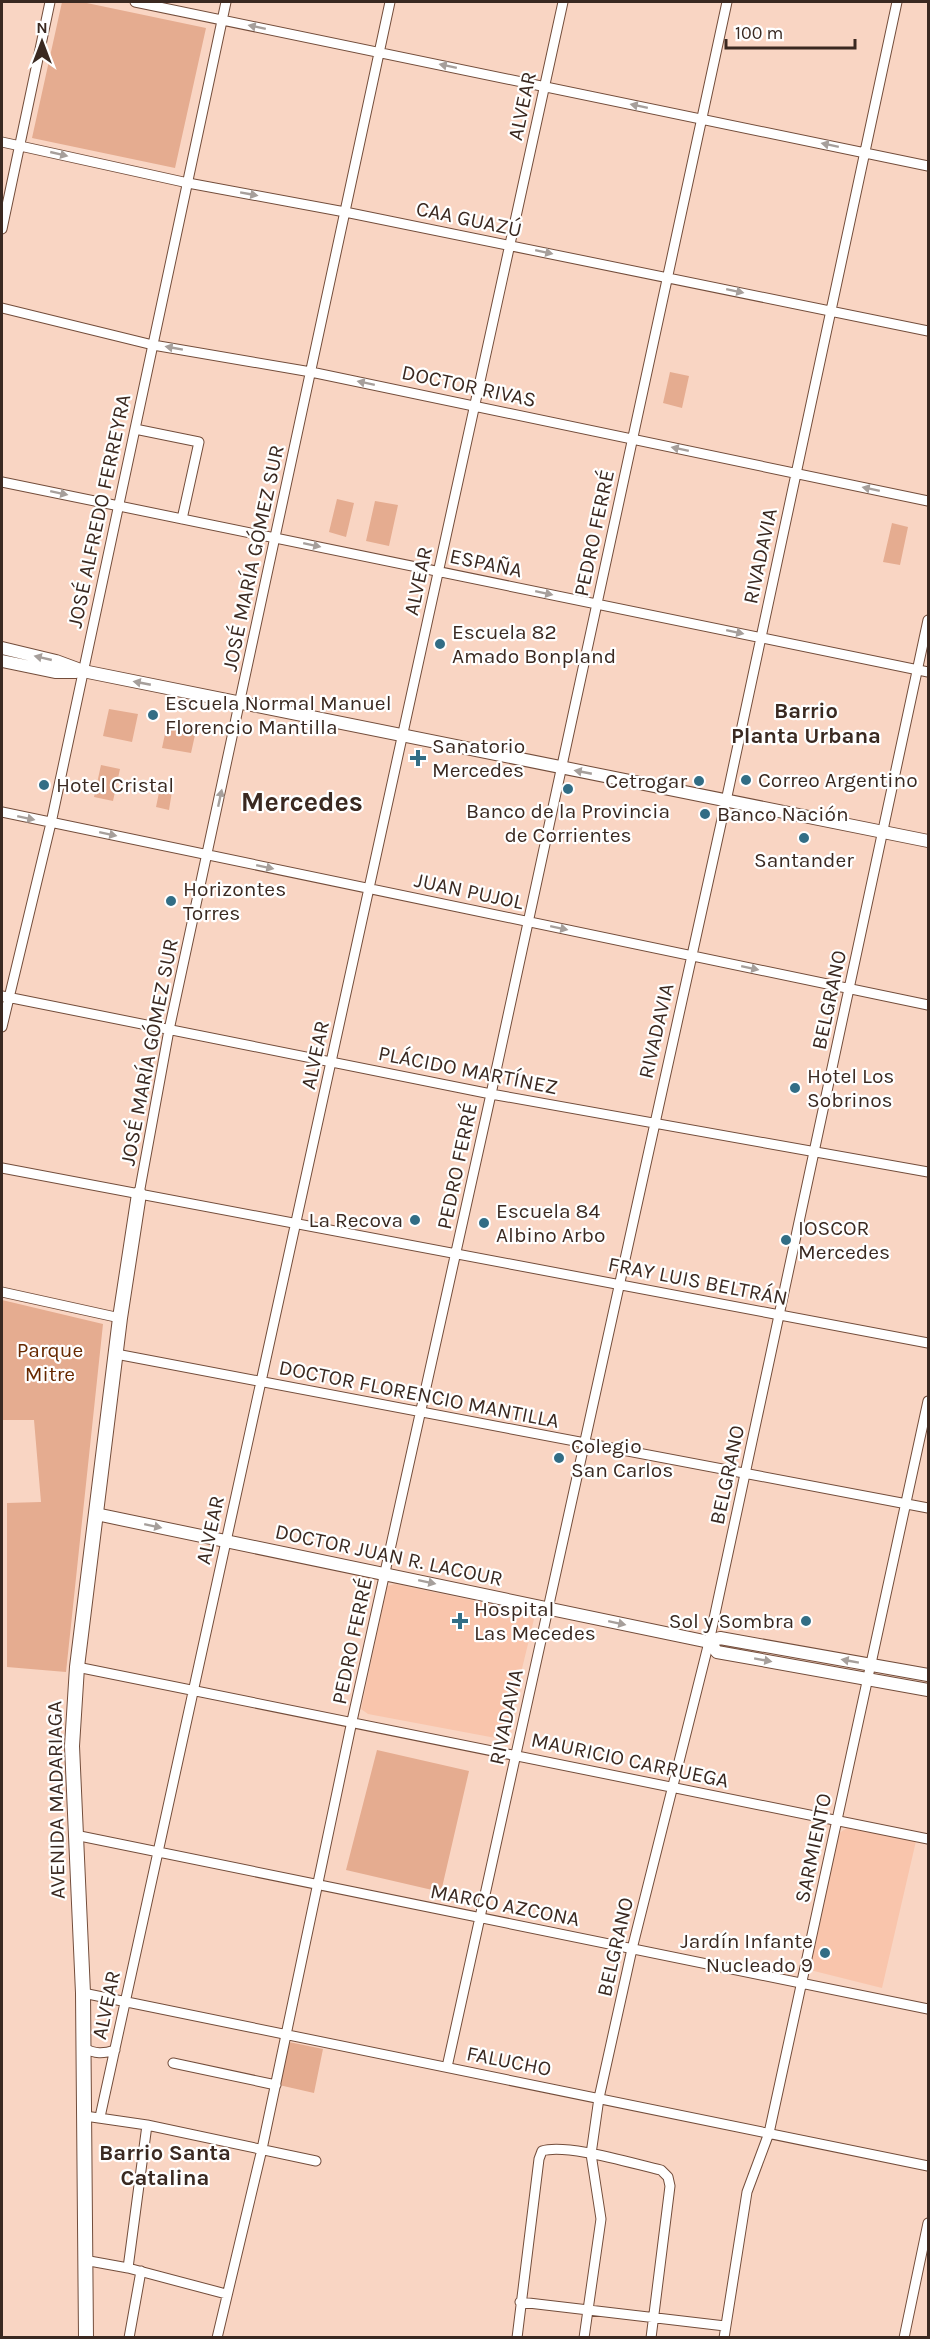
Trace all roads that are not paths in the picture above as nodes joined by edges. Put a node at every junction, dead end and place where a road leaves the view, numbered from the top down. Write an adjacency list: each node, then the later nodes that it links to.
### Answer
1 (50, 2): 13 (street)
2 (135, 2): 8 (street)
3 (226, 2): 8 (street, JOSÉ ALFREDO FERREYRA)
4 (390, 2): 9 (street, JOSÉ MARÍA GÓMEZ SUR)
5 (563, 2): 10 (street, ALVEAR)
6 (727, 2): 11 (street, PEDRO FERRÉ)
7 (897, 2): 14 (street, RIVADAVIA)
8 (222, 20): 9 (street, one-way to 8); 16 (street, JOSÉ ALFREDO FERREYRA)
9 (379, 52): 10 (street, one-way to 9); 17 (street, JOSÉ MARÍA GÓMEZ SUR)
10 (545, 86): 11 (street, one-way to 10); 19 (street, ALVEAR)
11 (701, 119): 14 (street, one-way to 11); 20 (street, PEDRO FERRÉ)
12 (2, 142): 13 (street, CAA GUAZÚ)
13 (19, 145): 16 (street, CAA GUAZÚ, one-way to 16); 18 (street)
14 (864, 152): 15 (street); 22 (street, RIVADAVIA)
15 (928, 166)
16 (188, 183): 17 (street, CAA GUAZÚ, one-way to 17); 24 (street, JOSÉ ALFREDO FERREYRA)
17 (345, 212): 19 (street, CAA GUAZÚ); 25 (street, JOSÉ MARÍA GÓMEZ SUR)
18 (2, 229)
19 (510, 245): 20 (street, CAA GUAZÚ, one-way to 20); 26 (street, ALVEAR)
20 (667, 278): 22 (street, CAA GUAZÚ, one-way to 22); 28 (street, PEDRO FERRÉ)
21 (2, 308): 24 (street, DOCTOR RIVAS)
22 (830, 311): 23 (street, CAA GUAZÚ); 29 (street, RIVADAVIA)
23 (928, 331)
24 (153, 345): 25 (street, DOCTOR RIVAS, one-way to 24); 27 (street, JOSÉ ALFREDO FERREYRA)
25 (311, 372): 26 (street, DOCTOR RIVAS, one-way to 25); 34 (street, JOSÉ MARÍA GÓMEZ SUR)
26 (475, 406): 28 (street, DOCTOR RIVAS); 35 (street, ALVEAR)
27 (135, 429): 32 (street, JOSÉ ALFREDO FERREYRA); 33 (street)
28 (632, 439): 29 (street, DOCTOR RIVAS, one-way to 28); 36 (street, PEDRO FERRÉ)
29 (796, 473): 31 (street, DOCTOR RIVAS, one-way to 29); 38 (street, RIVADAVIA)
30 (2, 482): 32 (street, ESPAÑA, one-way to 32)
31 (928, 501)
32 (119, 506): 33 (street, ESPAÑA); 42 (street, JOSÉ ALFREDO FERREYRA)
33 (182, 519): 34 (street, ESPAÑA)
34 (275, 538): 35 (street, ESPAÑA, one-way to 35); 44 (street, JOSÉ MARÍA GÓMEZ SUR)
35 (439, 572): 36 (street, ESPAÑA, one-way to 36); 45 (street, ALVEAR)
36 (597, 604): 38 (street, ESPAÑA, one-way to 38); 46 (street, PEDRO FERRÉ)
37 (928, 620): 41 (street, BELGRANO)
38 (760, 638): 41 (street, ESPAÑA); 47 (street, RIVADAVIA)
39 (2, 648): 42 (street, one-way to 39)
40 (2, 661): 42 (street)
41 (918, 670): 43 (street, ESPAÑA); 50 (street, BELGRANO)
42 (83, 671): 44 (street, one-way to 42); 49 (street, JOSÉ ALFREDO FERREYRA)
43 (928, 672)
44 (240, 703): 45 (street); 52 (street, JOSÉ MARÍA GÓMEZ SUR, one-way to 44)
45 (403, 736): 46 (street); 53 (street, ALVEAR)
46 (561, 768): 47 (street, one-way to 46); 54 (street, PEDRO FERRÉ)
47 (726, 801): 50 (street); 55 (street, RIVADAVIA)
48 (2, 813): 49 (street, JUAN PUJOL, one-way to 49)
49 (51, 823): 52 (street, JUAN PUJOL, one-way to 52); 57 (street, JOSÉ ALFREDO FERREYRA)
50 (883, 832): 51 (street); 56 (street, BELGRANO)
51 (928, 842)
52 (208, 855): 53 (street, JUAN PUJOL, one-way to 53); 60 (street, JOSÉ MARÍA GÓMEZ SUR)
53 (369, 889): 54 (street, JUAN PUJOL); 61 (street, ALVEAR)
54 (528, 922): 55 (street, JUAN PUJOL, one-way to 55); 62 (street, PEDRO FERRÉ)
55 (691, 956): 56 (street, JUAN PUJOL, one-way to 56); 63 (street, RIVADAVIA)
56 (849, 989): 58 (street, JUAN PUJOL); 64 (street, BELGRANO)
57 (5, 997): 59 (street, JOSÉ ALFREDO FERREYRA); 60 (street, PLÁCIDO MARTÍNEZ)
58 (928, 1005)
59 (2, 1027)
60 (169, 1030): 61 (street, PLÁCIDO MARTÍNEZ); 67 (street, JOSÉ MARÍA GÓMEZ SUR)
61 (332, 1063): 62 (street, PLÁCIDO MARTÍNEZ); 68 (street, ALVEAR)
62 (491, 1094): 63 (street, PLÁCIDO MARTÍNEZ); 69 (street, PEDRO FERRÉ)
63 (654, 1122): 64 (street, PLÁCIDO MARTÍNEZ); 70 (street, RIVADAVIA)
64 (815, 1150): 66 (street, PLÁCIDO MARTÍNEZ); 72 (street, BELGRANO)
65 (2, 1168): 67 (street, FRAY LUIS BELTRÁN)
66 (928, 1172)
67 (139, 1194): 68 (street, FRAY LUIS BELTRÁN); 73 (main road, AVENIDA MADARIAGA)
68 (296, 1223): 69 (street, FRAY LUIS BELTRÁN); 76 (street, ALVEAR)
69 (456, 1254): 70 (street, FRAY LUIS BELTRÁN); 78 (street, PEDRO FERRÉ)
70 (618, 1284): 72 (street, FRAY LUIS BELTRÁN); 79 (street, RIVADAVIA)
71 (2, 1292): 73 (street)
72 (780, 1314): 74 (street, FRAY LUIS BELTRÁN); 80 (street, BELGRANO)
73 (120, 1318): 75 (main road, AVENIDA MADARIAGA)
74 (928, 1342)
75 (116, 1354): 76 (street, DOCTOR FLORENCIO MANTILLA); 83 (main road, AVENIDA MADARIAGA)
76 (261, 1383): 78 (street, DOCTOR FLORENCIO MANTILLA); 84 (street, ALVEAR)
77 (928, 1401): 81 (street, SARMIENTO)
78 (422, 1413): 79 (street, DOCTOR FLORENCIO MANTILLA); 85 (street, PEDRO FERRÉ)
79 (584, 1443): 80 (street, DOCTOR FLORENCIO MANTILLA); 86 (street, RIVADAVIA)
80 (746, 1474): 81 (street, DOCTOR FLORENCIO MANTILLA); 87 (street, BELGRANO)
81 (906, 1504): 82 (street, DOCTOR FLORENCIO MANTILLA); 88 (street, SARMIENTO)
82 (928, 1508)
83 (96, 1514): 84 (street, DOCTOR JUAN R. LACOUR, one-way to 84); 89 (main road, AVENIDA MADARIAGA)
84 (226, 1541): 85 (street, DOCTOR JUAN R. LACOUR); 92 (street, ALVEAR)
85 (385, 1574): 86 (street, DOCTOR JUAN R. LACOUR, one-way to 86); 94 (street, PEDRO FERRÉ)
86 (548, 1608): 87 (street, DOCTOR JUAN R. LACOUR, one-way to 87); 95 (street, RIVADAVIA)
87 (710, 1642): 88 (street, one-way to 87); 91 (street, one-way to 91); 96 (street, BELGRANO)
88 (871, 1665): 90 (street); 91 (street, SARMIENTO)
89 (77, 1667): 92 (street, MAURICIO CARRUEGA); 98 (main road, AVENIDA MADARIAGA)
90 (928, 1675)
91 (868, 1679): 93 (street); 97 (street, SARMIENTO)
92 (194, 1689): 94 (street, MAURICIO CARRUEGA); 100 (street, ALVEAR)
93 (928, 1690)
94 (352, 1721): 95 (street, MAURICIO CARRUEGA); 101 (street, PEDRO FERRÉ)
95 (516, 1755): 96 (street, MAURICIO CARRUEGA); 102 (street, RIVADAVIA)
96 (672, 1787): 97 (street, MAURICIO CARRUEGA); 103 (street, BELGRANO)
97 (837, 1821): 99 (street, MAURICIO CARRUEGA); 104 (street, SARMIENTO)
98 (75, 1835): 100 (street, MARCO AZCONA); 105 (main road, AVENIDA MADARIAGA)
99 (928, 1839)
100 (158, 1852): 101 (street, MARCO AZCONA); 106 (street, ALVEAR)
101 (320, 1885): 102 (street, MARCO AZCONA); 108 (street, PEDRO FERRÉ)
102 (480, 1918): 103 (street, MARCO AZCONA); 112 (street, RIVADAVIA)
103 (632, 1949): 104 (street, MARCO AZCONA); 114 (street, BELGRANO)
104 (802, 1983): 107 (street, MARCO AZCONA); 118 (street, SARMIENTO)
105 (83, 1993): 106 (street, FALUCHO); 109 (main road, AVENIDA MADARIAGA)
106 (125, 2002): 108 (street, FALUCHO); 110 (street, ALVEAR)
107 (928, 2009)
108 (287, 2035): 112 (street, FALUCHO); 113 (street, PEDRO FERRÉ)
109 (84, 2048): 110 (street); 115 (main road, AVENIDA MADARIAGA)
110 (115, 2050): 116 (street, ALVEAR)
111 (172, 2063): 113 (street)
112 (447, 2067): 114 (street, FALUCHO)
113 (276, 2085): 119 (street, PEDRO FERRÉ)
114 (598, 2098): 118 (street, FALUCHO); 120 (street, BELGRANO)
115 (85, 2116): 116 (street); 124 (main road, AVENIDA MADARIAGA)
116 (100, 2117): 117 (street)
117 (147, 2125): 119 (street); 125 (street)
118 (769, 2133): 122 (street, FALUCHO); 131 (street, SARMIENTO)
119 (262, 2150): 121 (street); 127 (street, PEDRO FERRÉ)
120 (591, 2154): 128 (street); 129 (street, BELGRANO); 130 (street)
121 (316, 2162)
122 (928, 2166)
123 (928, 2229): 139 (street)
124 (84, 2260): 125 (street); 132 (main road, AVENIDA MADARIAGA)
125 (128, 2268): 126 (street)
126 (141, 2271): 127 (street); 133 (street)
127 (226, 2294): 134 (street, PEDRO FERRÉ)
128 (520, 2302): 129 (street); 135 (street)
129 (588, 2310): 130 (street); 136 (street, BELGRANO)
130 (654, 2318): 131 (street); 137 (street)
131 (725, 2326): 138 (street, SARMIENTO)
132 (86, 2337)
133 (129, 2337)
134 (217, 2337)
135 (517, 2337)
136 (584, 2337)
137 (651, 2337)
138 (724, 2337)
139 (904, 2337)

